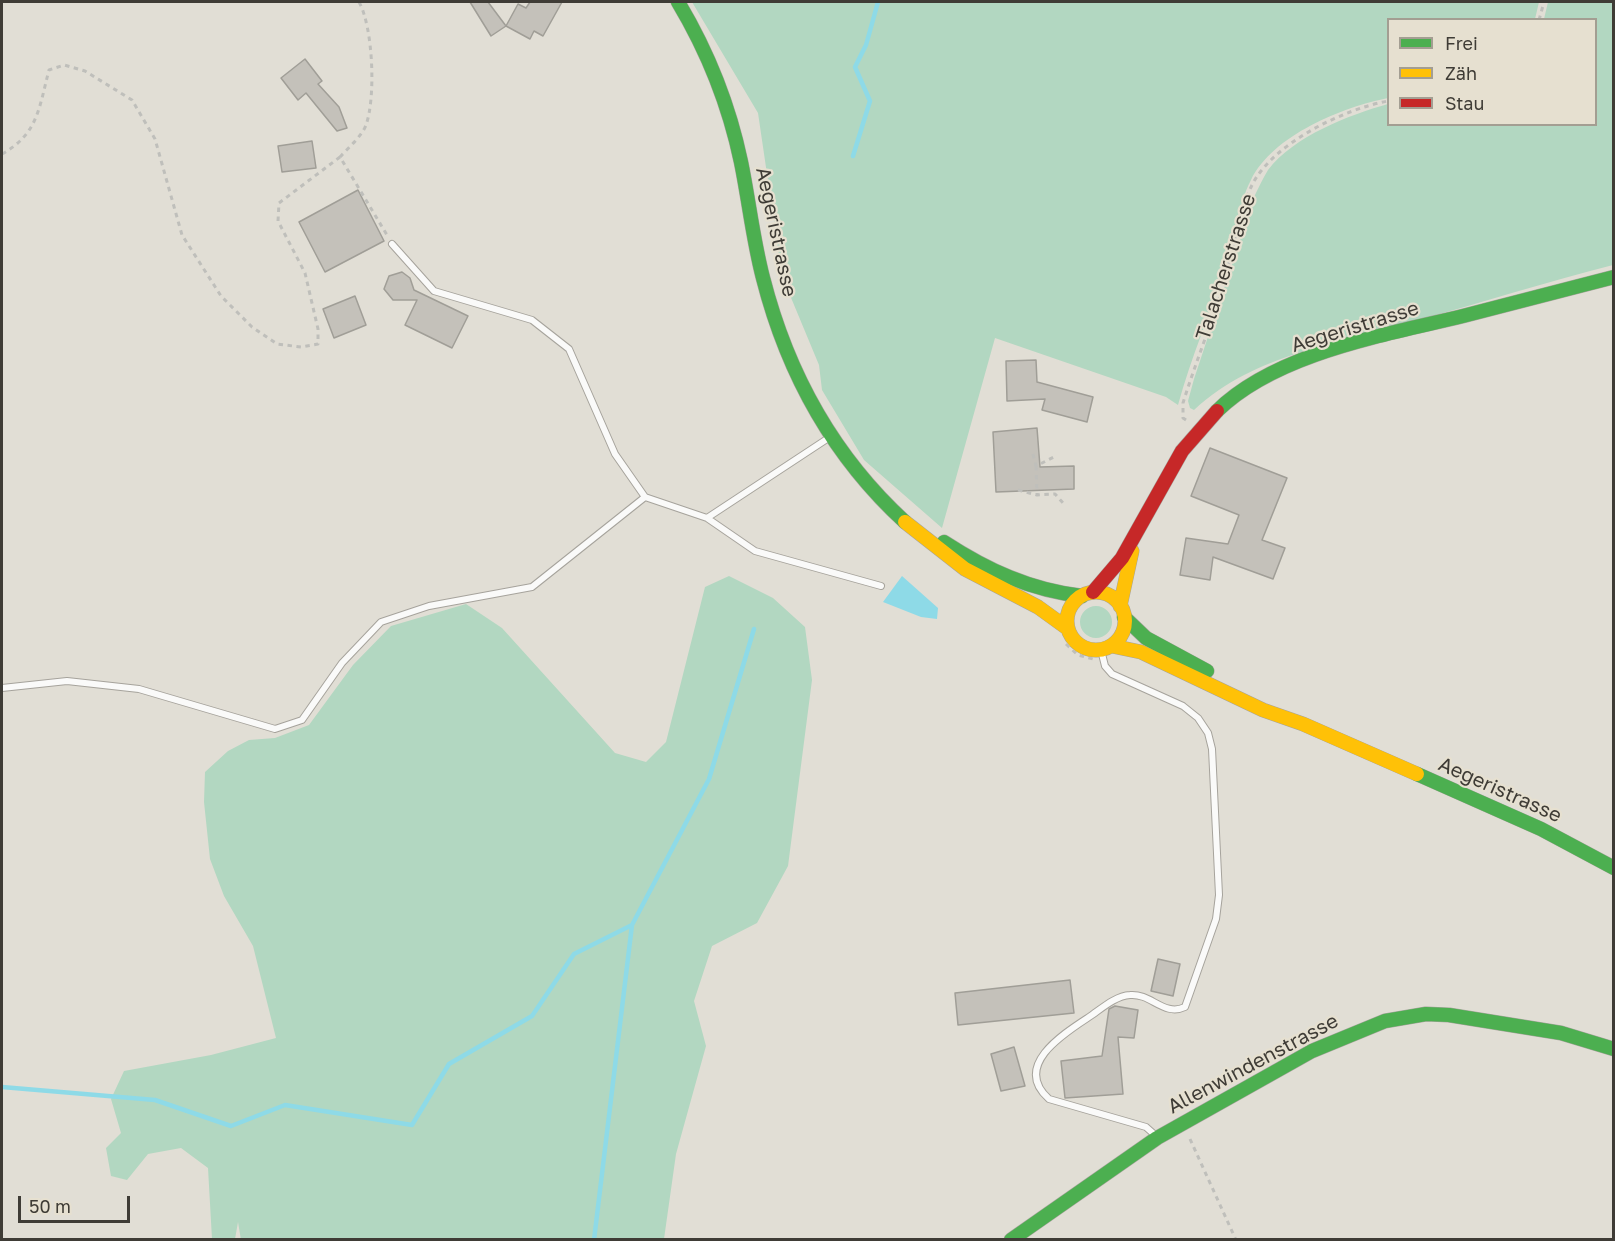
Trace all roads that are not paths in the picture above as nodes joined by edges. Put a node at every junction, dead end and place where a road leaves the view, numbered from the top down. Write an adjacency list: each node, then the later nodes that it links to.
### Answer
1 (678, 2): 4 (main road, Aegeristrasse)
2 (392, 244): 6 (lane)
3 (1614, 277): 8 (main road, Aegeristrasse)
4 (831, 436): 5 (main road, Aegeristrasse); 7 (lane)
5 (850, 464): 10 (main road, Aegeristrasse); 12 (main road, Aegeristrasse)
6 (645, 497): 7 (lane); 14 (lane)
7 (707, 518): 9 (lane)
8 (1140, 524): 10 (main road, Aegeristrasse); 11 (main road, Aegeristrasse)
9 (881, 586)
10 (1088, 594): 11 (main road, Aegeristrasse); 12 (main road, Aegeristrasse)
11 (1122, 612): 13 (main road, Aegeristrasse); 15 (main road, Aegeristrasse)
12 (1064, 633): 13 (main road, Aegeristrasse)
13 (1105, 652): 15 (main road, Aegeristrasse); 18 (lane)
14 (2, 688)
15 (1303, 724): 16 (main road, Aegeristrasse)
16 (1614, 868)
17 (1614, 1049): 18 (main road, Allenwindenstrasse)
18 (1157, 1138): 19 (main road, Allenwindenstrasse)
19 (1011, 1239)

